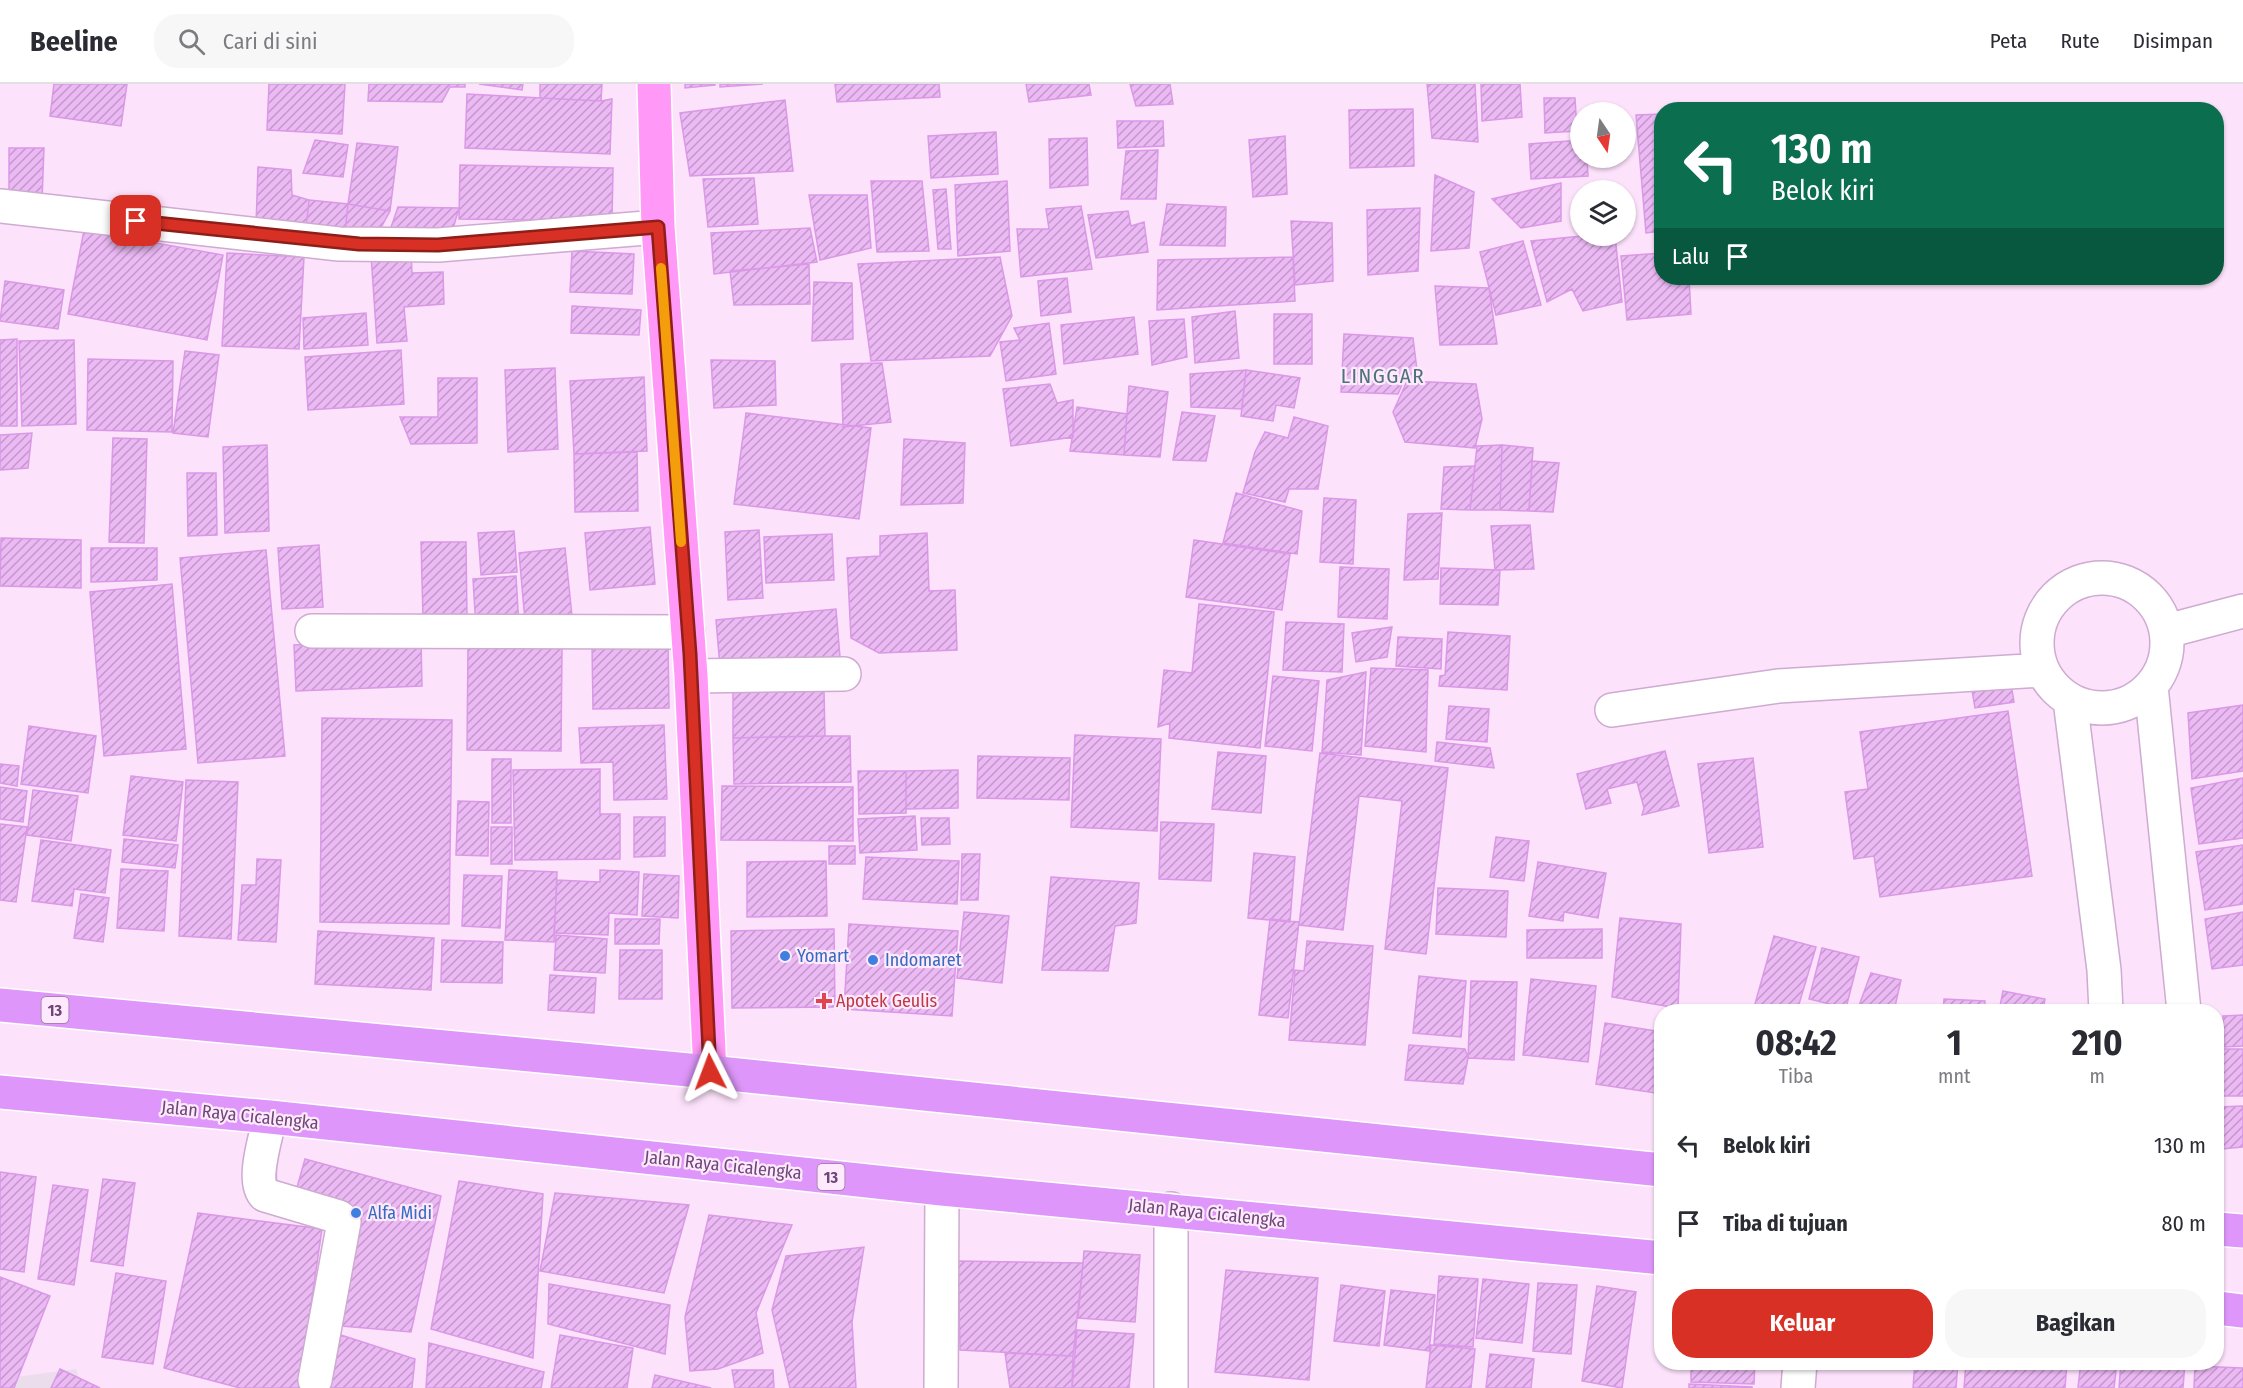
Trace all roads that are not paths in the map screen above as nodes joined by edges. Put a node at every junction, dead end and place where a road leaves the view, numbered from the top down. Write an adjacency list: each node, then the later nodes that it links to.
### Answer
1 (654, 84): 3 (main road)
2 (0, 206): 3 (street)
3 (658, 227): 7 (main road)
4 (2243, 611): 6 (street)
5 (312, 631): 7 (street)
6 (2167, 631): 8 (street); 11 (street)
7 (688, 632): 10 (main road)
8 (2042, 670): 12 (street); 13 (street)
9 (844, 674): 10 (street)
10 (691, 676): 17 (main road)
11 (2151, 686): 12 (street); 15 (street)
12 (2070, 700): 14 (street)
13 (1612, 710)
14 (2106, 1004)
15 (2183, 1004)
16 (0, 1005): 17 (highway, 13)
17 (710, 1072): 20 (highway, 13)
18 (0, 1092): 19 (highway, Jalan Raya Cicalengka / 13)
19 (270, 1117): 21 (highway, Jalan Raya Cicalengka / 13); 29 (street)
20 (1654, 1169)
21 (942, 1189): 22 (highway, Jalan Raya Cicalengka / 13); 30 (street)
22 (1171, 1209): 25 (highway, Jalan Raya Cicalengka / 13); 31 (street)
23 (2224, 1230): 24 (highway)
24 (2243, 1232)
25 (1654, 1257)
26 (2224, 1309): 27 (highway)
27 (2243, 1311)
28 (1799, 1370): 32 (street)
29 (315, 1380)
30 (941, 1388)
31 (1171, 1388)
32 (1798, 1388)

